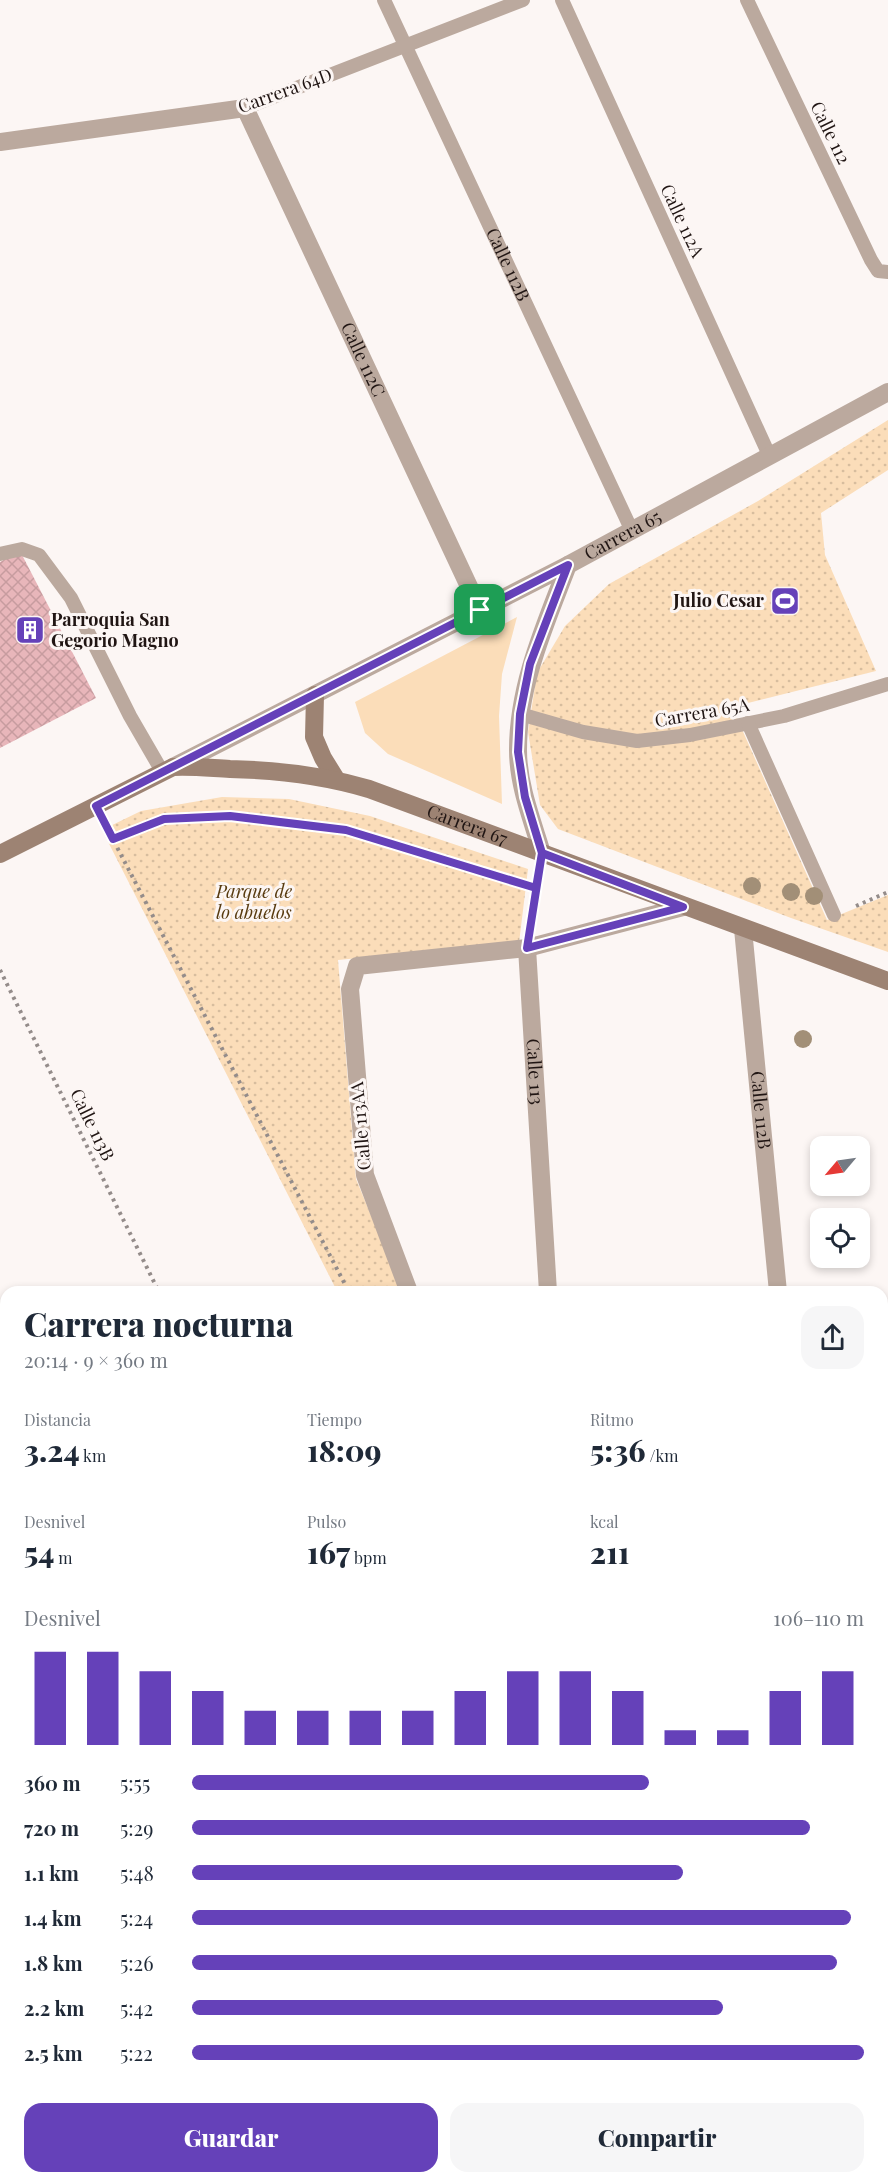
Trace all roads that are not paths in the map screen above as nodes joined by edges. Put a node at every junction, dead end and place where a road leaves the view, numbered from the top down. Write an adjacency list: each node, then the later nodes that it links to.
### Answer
1 (384, 0): 5 (lane, Calle 112B)
2 (523, 0): 5 (lane, Carrera 64D)
3 (562, 0): 10 (lane, Calle 112A)
4 (747, 0): 8 (lane, Calle 112)
5 (405, 46): 6 (lane, Carrera 64D); 11 (lane, Calle 112B)
6 (245, 108): 7 (street, Carrera 64D); 14 (street, Calle 112C)
7 (0, 142)
8 (888, 272)
9 (888, 392): 10 (street, Carrera 65)
10 (770, 457): 11 (street, Carrera 65)
11 (632, 531): 13 (street, Carrera 65)
12 (0, 554): 19 (lane)
13 (568, 565): 14 (street, Carrera 65); 17 (street)
14 (480, 610): 16 (street, Carrera 65)
15 (888, 684): 18 (lane, Carrera 65A)
16 (315, 694): 19 (street, Carrera 65); 20 (main road)
17 (520, 714): 18 (lane, Carrera 65A); 21 (street)
18 (748, 723): 24 (lane)
19 (168, 770): 20 (main road, Carrera 67); 22 (main road, Carrera 65)
20 (336, 779): 21 (main road, Carrera 67)
21 (542, 853): 23 (main road, Carrera 67)
22 (0, 854)
23 (683, 907): 25 (main road, Carrera 67); 26 (street)
24 (834, 915)
25 (743, 929): 27 (main road, Carrera 67); 30 (street, Calle 112B)
26 (527, 948): 28 (street, Calle 113AA); 29 (street, Calle 113)
27 (888, 981)
28 (407, 1286)
29 (548, 1286)
30 (777, 1286)

